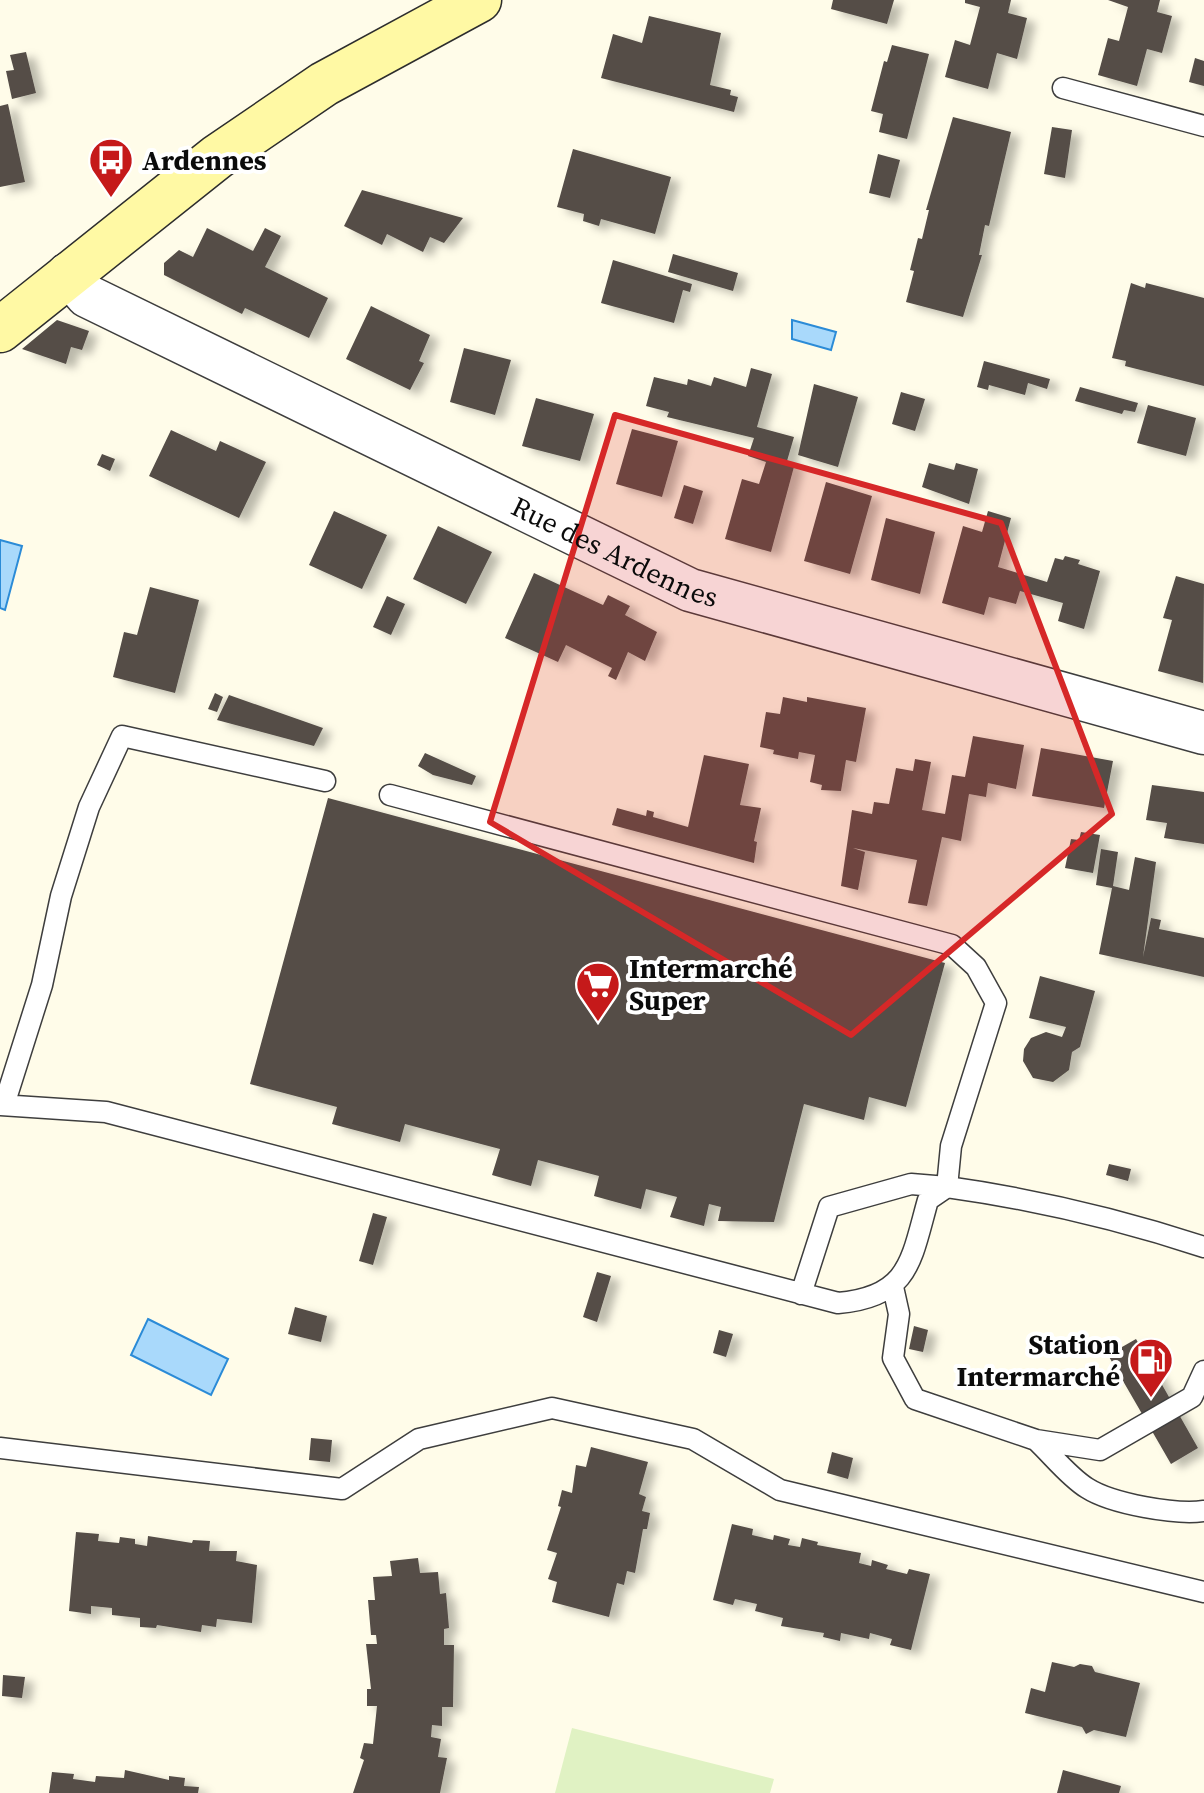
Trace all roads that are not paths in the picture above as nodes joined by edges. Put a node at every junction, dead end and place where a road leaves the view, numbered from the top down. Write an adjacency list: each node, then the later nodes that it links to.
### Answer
1 (479, 0): 4 (main road)
2 (1063, 88): 3 (lane)
3 (1204, 126)
4 (68, 274): 5 (main road); 6 (street, Rue des Ardennes)
5 (0, 330)
6 (1204, 733)
7 (325, 781): 9 (lane)
8 (390, 795): 10 (lane)
9 (2, 1105): 13 (lane)
10 (947, 1187): 11 (lane); 12 (lane); 13 (lane)
11 (1204, 1247)
12 (893, 1287): 13 (lane); 15 (lane)
13 (801, 1294)
14 (1204, 1371): 15 (lane)
15 (1036, 1440): 17 (lane)
16 (0, 1448): 18 (lane)
17 (1204, 1511)
18 (1204, 1592)

